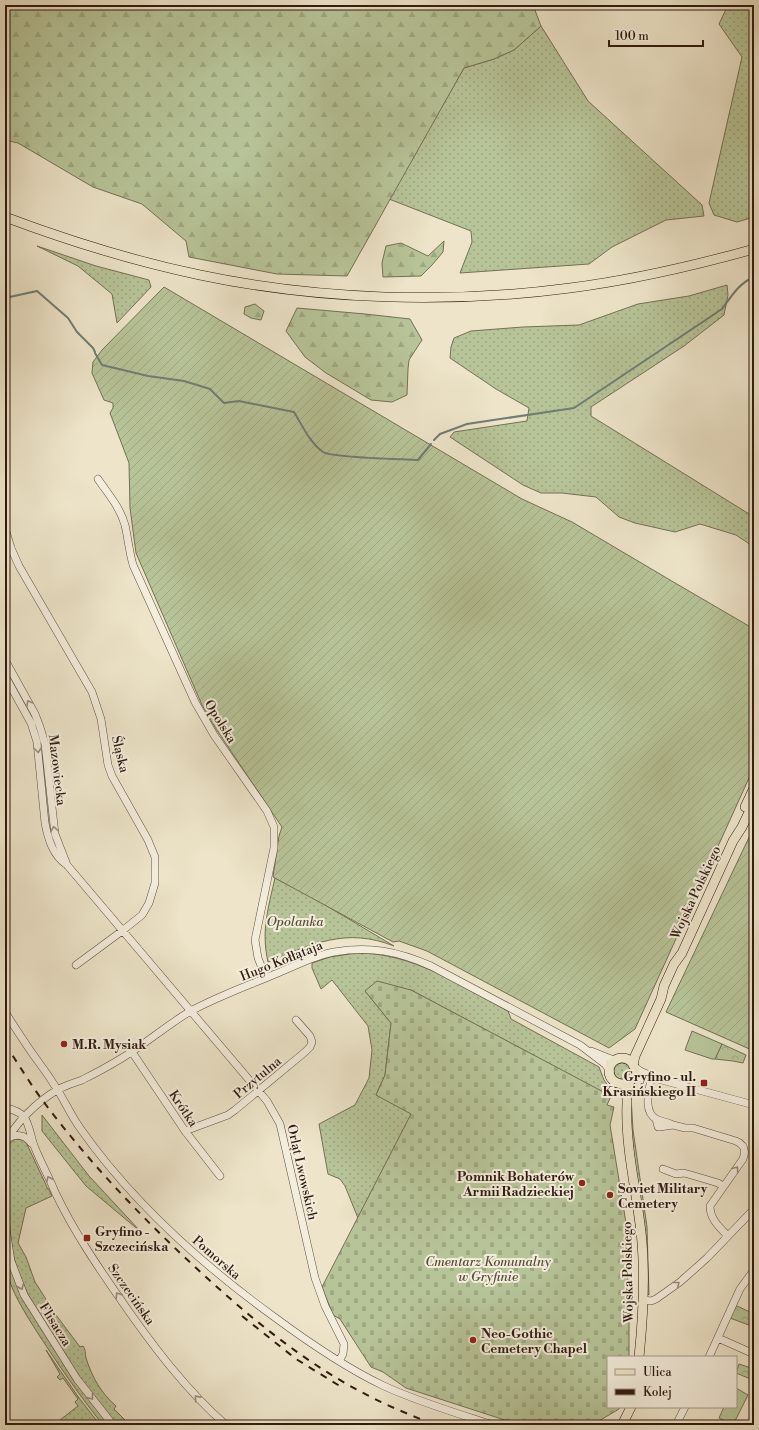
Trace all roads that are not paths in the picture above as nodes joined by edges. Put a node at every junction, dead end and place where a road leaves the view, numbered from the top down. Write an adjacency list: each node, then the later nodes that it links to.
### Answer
1 (5, 217): 2 (main road)
2 (754, 249)
3 (98, 479): 13 (street, Opolska)
4 (5, 528): 5 (street, Śląska)
5 (8, 550): 11 (street, Śląska)
6 (5, 660): 10 (street, Mazowiecka, one-way to 6)
7 (5, 676): 10 (street, Mazowiecka, one-way to 10)
8 (754, 788): 9 (main road, Wojska Polskiego)
9 (751, 808): 17 (main road, Wojska Polskiego)
10 (67, 865): 11 (street, Mazowiecka)
11 (122, 931): 12 (street, Śląska); 14 (street, Mazowiecka)
12 (76, 965)
13 (266, 978): 14 (street, Hugo Kołłątaja); 18 (street, Hugo Kołłątaja)
14 (190, 1011): 19 (street, Hugo Kołłątaja); 27 (street, Orląt Lwowskich)
15 (5, 1012): 26 (street, Pomorska)
16 (296, 1020): 27 (street, Przytulna)
17 (644, 1034): 20 (main road, Wojska Polskiego); 21 (main road, Wojska Polskiego)
18 (589, 1051): 20 (street, Hugo Kołłątaja); 22 (street, Hugo Kołłątaja)
19 (132, 1052): 26 (street, Hugo Kołłątaja); 32 (street, Krótka)
20 (620, 1059): 21 (main road); 22 (main road)
21 (634, 1066): 23 (street); 24 (main road)
22 (610, 1071): 25 (main road)
23 (655, 1079): 24 (street); 28 (street); 37 (street, one-way to 23)
24 (630, 1081): 25 (main road); 30 (main road, Wojska Polskiego)
25 (616, 1082): 30 (main road, Wojska Polskiego)
26 (57, 1090): 31 (street, Hugo Kołłątaja); 47 (street, Pomorska)
27 (258, 1091): 32 (street, Przytulna); 47 (street, Orląt Lwowskich)
28 (754, 1105)
29 (5, 1108): 31 (street)
30 (626, 1115): 42 (main road, Wojska Polskiego)
31 (24, 1117): 33 (street); 34 (street, Szczecińska)
32 (185, 1131): 36 (street, Krótka)
33 (6, 1142): 34 (street)
34 (35, 1148): 52 (street, Szczecińska, one-way to 34)
35 (663, 1169): 37 (street)
36 (220, 1176)
37 (723, 1186): 40 (street)
38 (754, 1209): 40 (street)
39 (5, 1223): 51 (street, Flisacza, one-way to 51)
40 (728, 1236): 42 (street, one-way to 40)
41 (754, 1270): 43 (street)
42 (643, 1300): 45 (main road, Wojska Polskiego)
43 (718, 1338): 44 (street); 46 (street)
44 (754, 1354)
45 (639, 1356)
46 (709, 1356)
47 (339, 1361): 53 (street, Pomorska)
48 (630, 1408): 54 (main road)
49 (635, 1408): 55 (main road)
50 (684, 1408): 56 (street)
51 (113, 1425)
52 (226, 1425)
53 (493, 1425)
54 (622, 1425)
55 (629, 1425)
56 (676, 1425)

